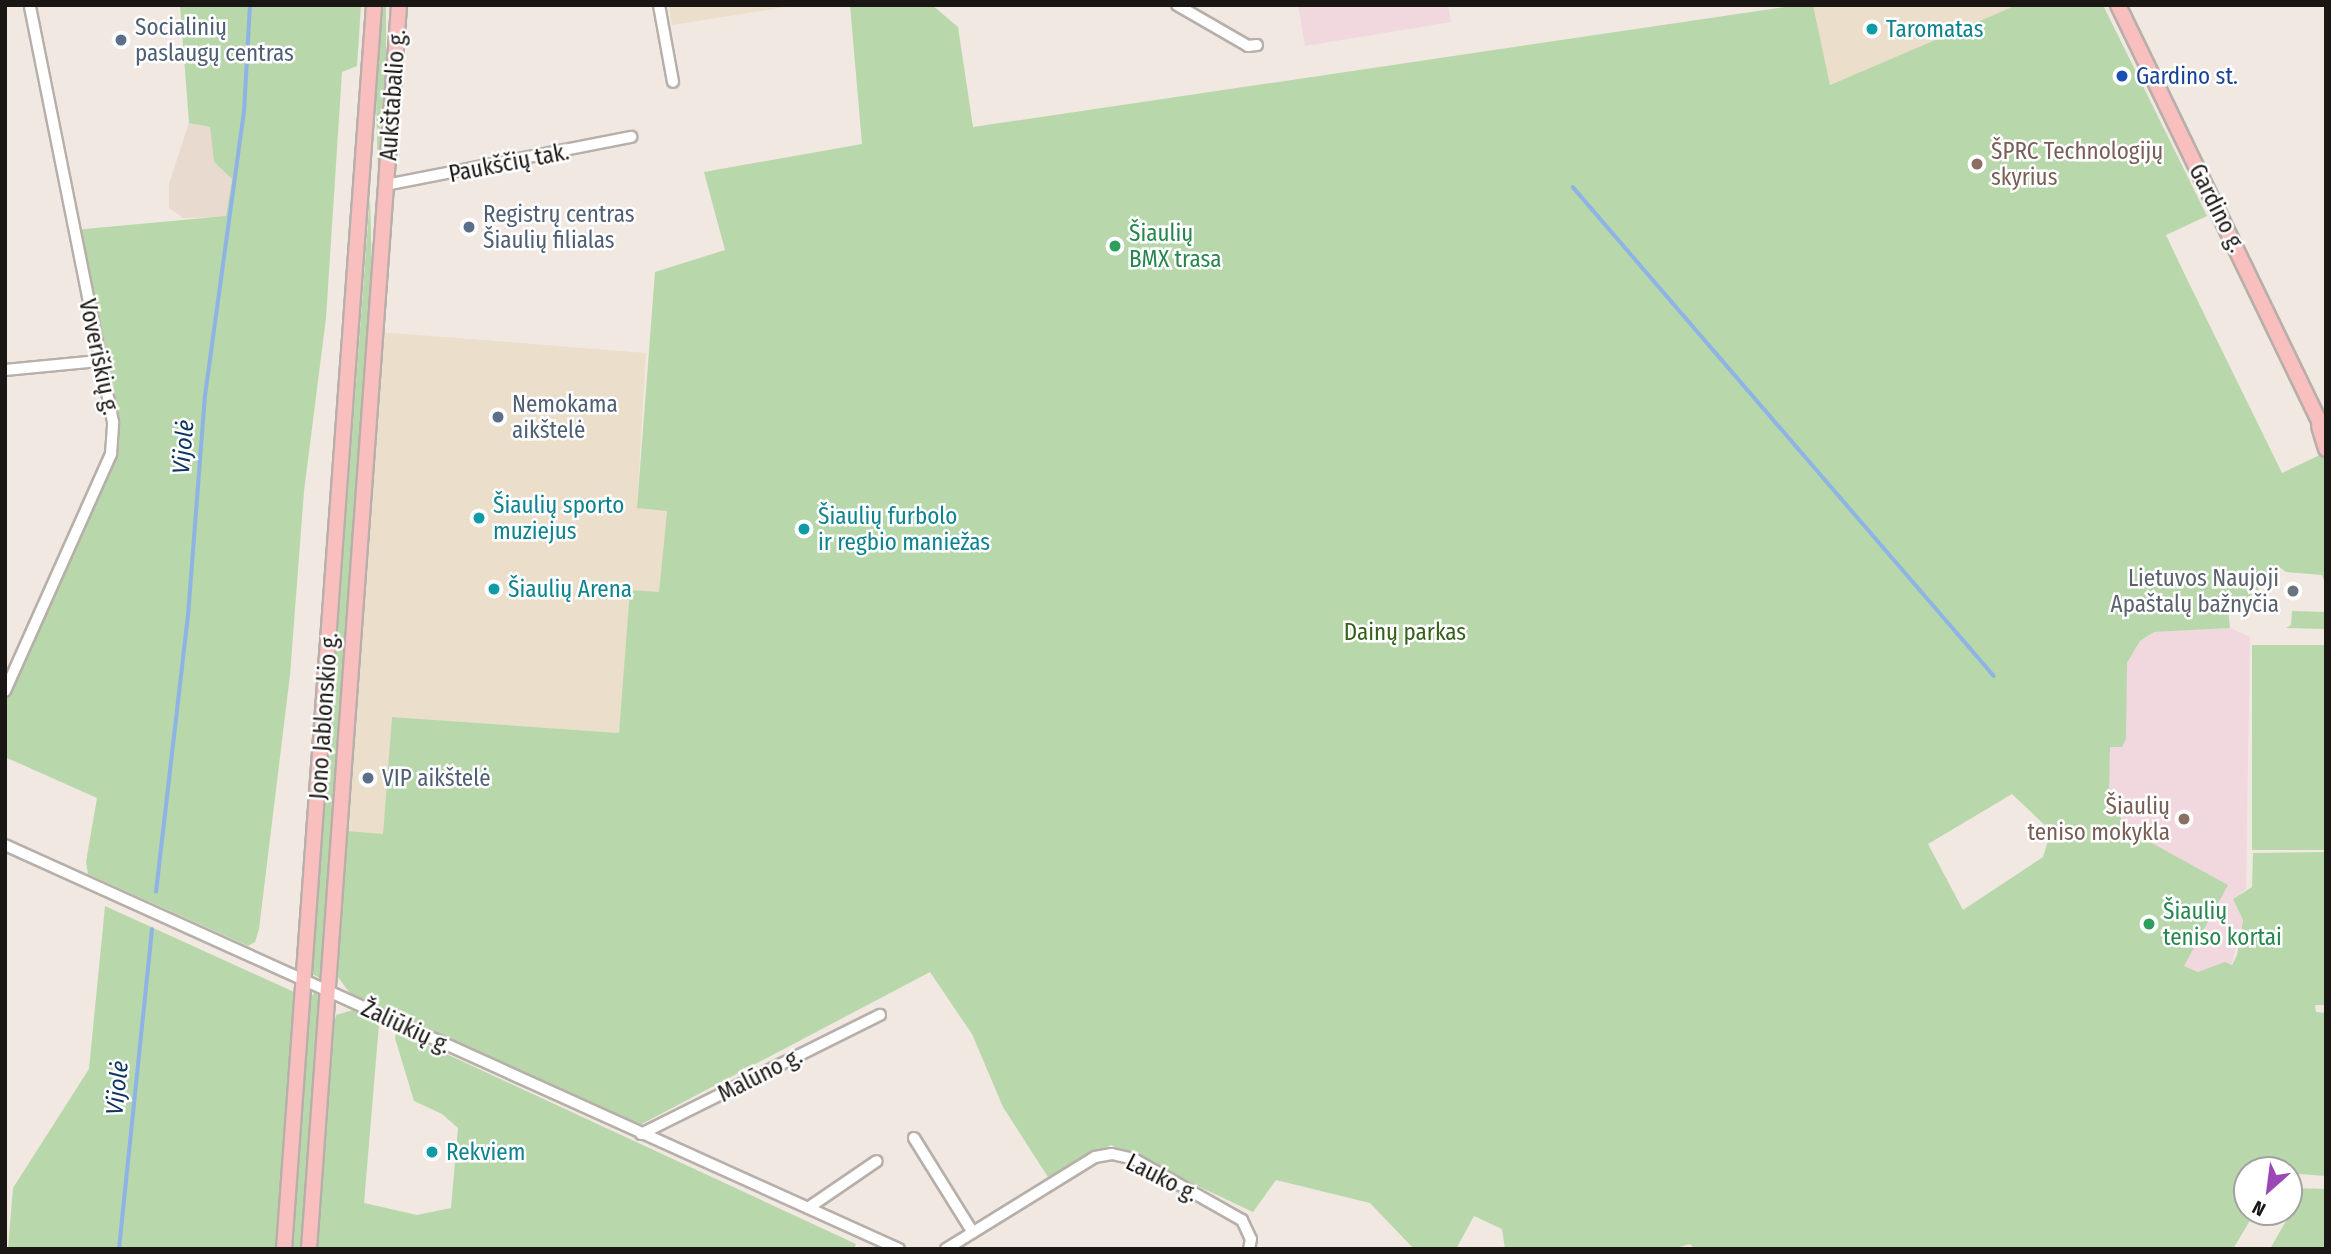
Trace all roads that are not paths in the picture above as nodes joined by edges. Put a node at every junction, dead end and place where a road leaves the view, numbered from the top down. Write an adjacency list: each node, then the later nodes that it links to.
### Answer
1 (30, 5): 12 (street, Voveriškių g.)
2 (374, 5): 10 (main road, Aukštabalio g.)
3 (399, 5): 11 (main road, Aukštabalio g.)
4 (659, 5): 8 (street)
5 (1177, 5): 7 (street)
6 (2118, 5): 14 (main road, Gardino g.)
7 (1257, 45)
8 (673, 82)
9 (632, 137): 11 (street, Paukščių tak.)
10 (363, 183): 11 (main road); 20 (main road, Jono Jablonskio g.)
11 (386, 185): 21 (main road, Jono Jablonskio g.)
12 (99, 361): 13 (street); 18 (street, Voveriškių g.)
13 (5, 370)
14 (2316, 411): 15 (main road, Gardino g.); 16 (main road, Gardino g.); 17 (main road)
15 (2326, 425)
16 (2326, 435)
17 (2326, 449)
18 (5, 691)
19 (5, 845): 20 (street, Žaliūkių g.)
20 (303, 980): 21 (street, Žaliūkių g.); 28 (main road, Jono Jablonskio g.)
21 (328, 991): 23 (street, Žaliūkių g.); 29 (main road, Jono Jablonskio g.)
22 (880, 1015): 23 (street, Malūno g.)
23 (641, 1135): 26 (street, Žaliūkių g.)
24 (914, 1138): 27 (street)
25 (877, 1161): 26 (street)
26 (808, 1208): 30 (street, Žaliūkių g.)
27 (972, 1231): 31 (street, Lauko g.); 32 (street, Lauko g.)
28 (284, 1249)
29 (309, 1249)
30 (899, 1249)
31 (946, 1249)
32 (1249, 1249)

